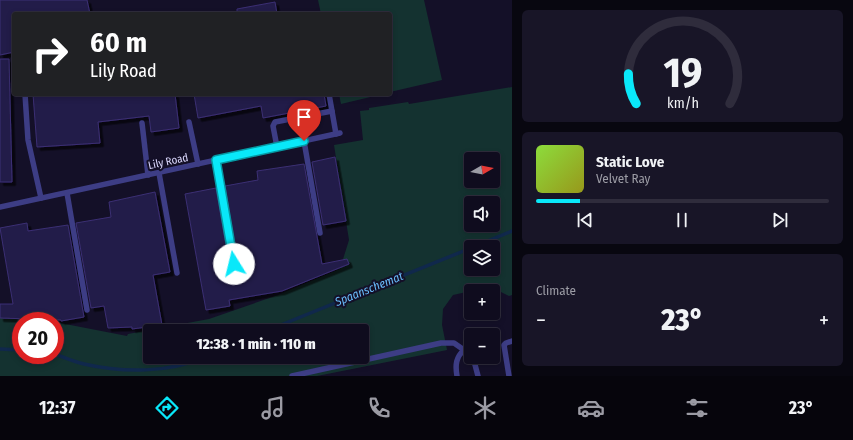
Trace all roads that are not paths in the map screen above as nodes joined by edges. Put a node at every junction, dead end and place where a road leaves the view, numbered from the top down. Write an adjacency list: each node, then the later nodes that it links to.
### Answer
1 (25, 96): 13 (lane)
2 (329, 96): 3 (lane)
3 (332, 111): 6 (lane, Lily Road); 7 (lane)
4 (189, 122): 9 (lane)
5 (142, 123): 11 (lane)
6 (304, 141): 7 (lane, Lily Road); 15 (lane)
7 (277, 147): 8 (lane, Lily Road)
8 (216, 160): 9 (lane, Lily Road); 17 (lane)
9 (198, 164): 10 (lane, Lily Road)
10 (159, 173): 11 (lane, Lily Road); 16 (lane)
11 (148, 175): 12 (lane, Lily Road)
12 (68, 193): 13 (lane, Lily Road); 18 (lane)
13 (41, 198): 14 (lane, Lily Road)
14 (0, 207)
15 (320, 233)
16 (177, 273)
17 (236, 279)
18 (87, 310)
19 (512, 341): 25 (lane)
20 (464, 350): 22 (lane); 23 (lane)
21 (475, 364): 24 (lane)
22 (292, 376)
23 (457, 376)
24 (478, 376)
25 (509, 376)

